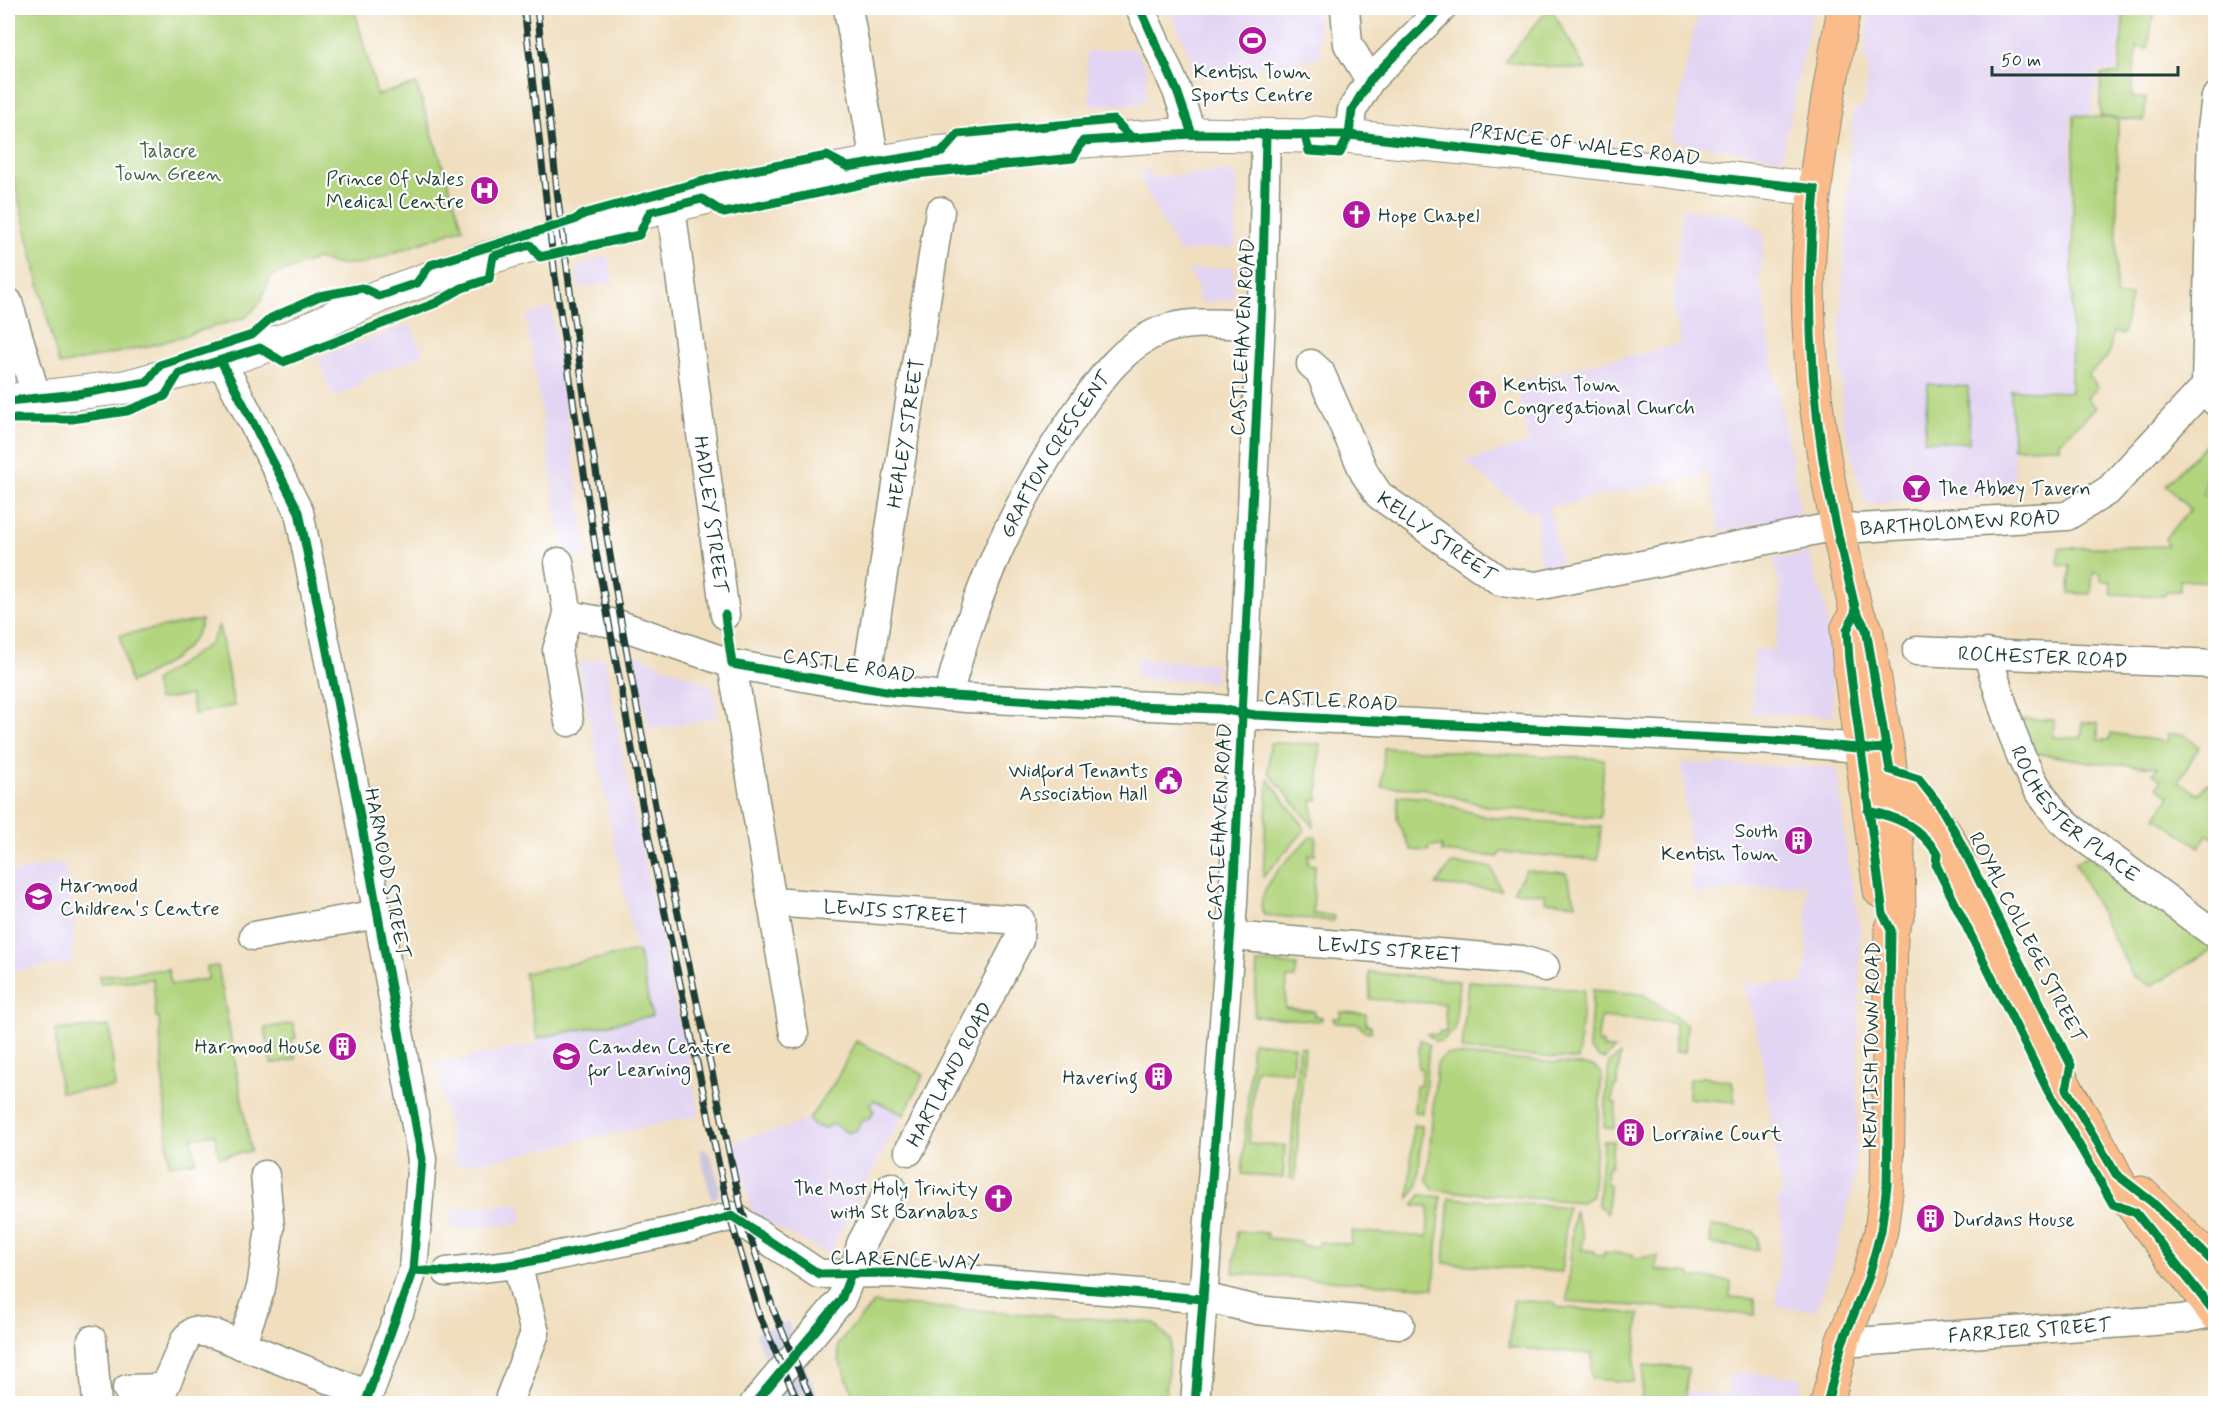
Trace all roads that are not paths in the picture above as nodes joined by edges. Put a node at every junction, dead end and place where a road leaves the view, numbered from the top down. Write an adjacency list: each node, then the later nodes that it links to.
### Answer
1 (848, 8): 12 (street)
2 (1140, 8): 9 (street)
3 (1345, 8): 6 (street)
4 (1442, 8): 6 (street)
5 (1844, 8): 13 (main road, KENTISH TOWN ROAD)
6 (1370, 80): 11 (street)
7 (2216, 97): 8 (street)
8 (2214, 128): 20 (street)
9 (1192, 134): 10 (street, PRINCE OF WALES ROAD); 12 (street, PRINCE OF WALES ROAD)
10 (1266, 134): 11 (street, PRINCE OF WALES ROAD); 17 (street, CASTLEHAVEN ROAD)
11 (1349, 135): 13 (street, PRINCE OF WALES ROAD)
12 (875, 162): 14 (street, PRINCE OF WALES ROAD)
13 (1815, 189): 22 (main road, KENTISH TOWN ROAD)
14 (671, 207): 18 (street, PRINCE OF WALES ROAD); 26 (street, HADLEY STREET)
15 (940, 211): 31 (street, HEALEY STREET)
16 (8, 302): 21 (street)
17 (1260, 325): 32 (street, GRAFTON CRESCENT); 33 (street, CASTLEHAVEN ROAD)
18 (221, 361): 21 (street, PRINCE OF WALES ROAD); 38 (street, HARMOOD STREET)
19 (1311, 364): 22 (street, KELLY STREET)
20 (2211, 394): 22 (street, BARTHOLOMEW ROAD)
21 (22, 400)
22 (1837, 526): 24 (main road, KENTISH TOWN ROAD)
23 (559, 562): 25 (street)
24 (1856, 611): 35 (main road, KENTISH TOWN ROAD); 36 (main road, KENTISH TOWN ROAD)
25 (568, 615): 29 (street, CASTLE ROAD); 34 (street)
26 (725, 615)
27 (1917, 651): 28 (street, ROCHESTER ROAD)
28 (1987, 653): 30 (street, ROCHESTER ROAD); 40 (street, ROCHESTER PLACE)
29 (732, 664): 31 (street, CASTLE ROAD); 37 (street)
30 (2215, 664)
31 (866, 688): 32 (street, CASTLE ROAD)
32 (948, 697): 33 (street, CASTLE ROAD)
33 (1242, 711): 35 (street, CASTLE ROAD); 42 (street, CASTLEHAVEN ROAD)
34 (569, 722)
35 (1859, 748): 36 (main road, KENTISH TOWN ROAD)
36 (1880, 800): 46 (main road, ROYAL COLLEGE STREET); 57 (main road, KENTISH TOWN ROAD)
37 (772, 902): 39 (street, LEWIS STREET); 44 (street)
38 (378, 914): 41 (street); 61 (street, HARMOOD STREET)
39 (1020, 920): 45 (street, HARTLAND ROAD)
40 (2216, 935)
41 (254, 936)
42 (1231, 936): 43 (street, LEWIS STREET); 53 (street, CASTLEHAVEN ROAD)
43 (1545, 967)
44 (794, 1034)
45 (909, 1151)
46 (2116, 1174): 49 (main road); 54 (main road, ROYAL COLLEGE STREET)
47 (265, 1175): 58 (street)
48 (891, 1188): 52 (street)
49 (2213, 1258)
50 (517, 1264): 51 (street, CLARENCE WAY); 52 (street, CLARENCE WAY); 60 (street)
51 (447, 1272)
52 (851, 1274): 53 (street, CLARENCE WAY); 63 (street)
53 (1203, 1299): 55 (street, CLARENCE WAY); 64 (street, CASTLEHAVEN ROAD)
54 (2215, 1312): 57 (street, FARRIER STREET)
55 (1400, 1324)
56 (92, 1340): 62 (street)
57 (1842, 1343): 65 (main road, KENTISH TOWN ROAD)
58 (241, 1345): 59 (street); 61 (street)
59 (127, 1389)
60 (510, 1397)
61 (366, 1399)
62 (97, 1404)
63 (754, 1404)
64 (1195, 1404)
65 (1827, 1404)

